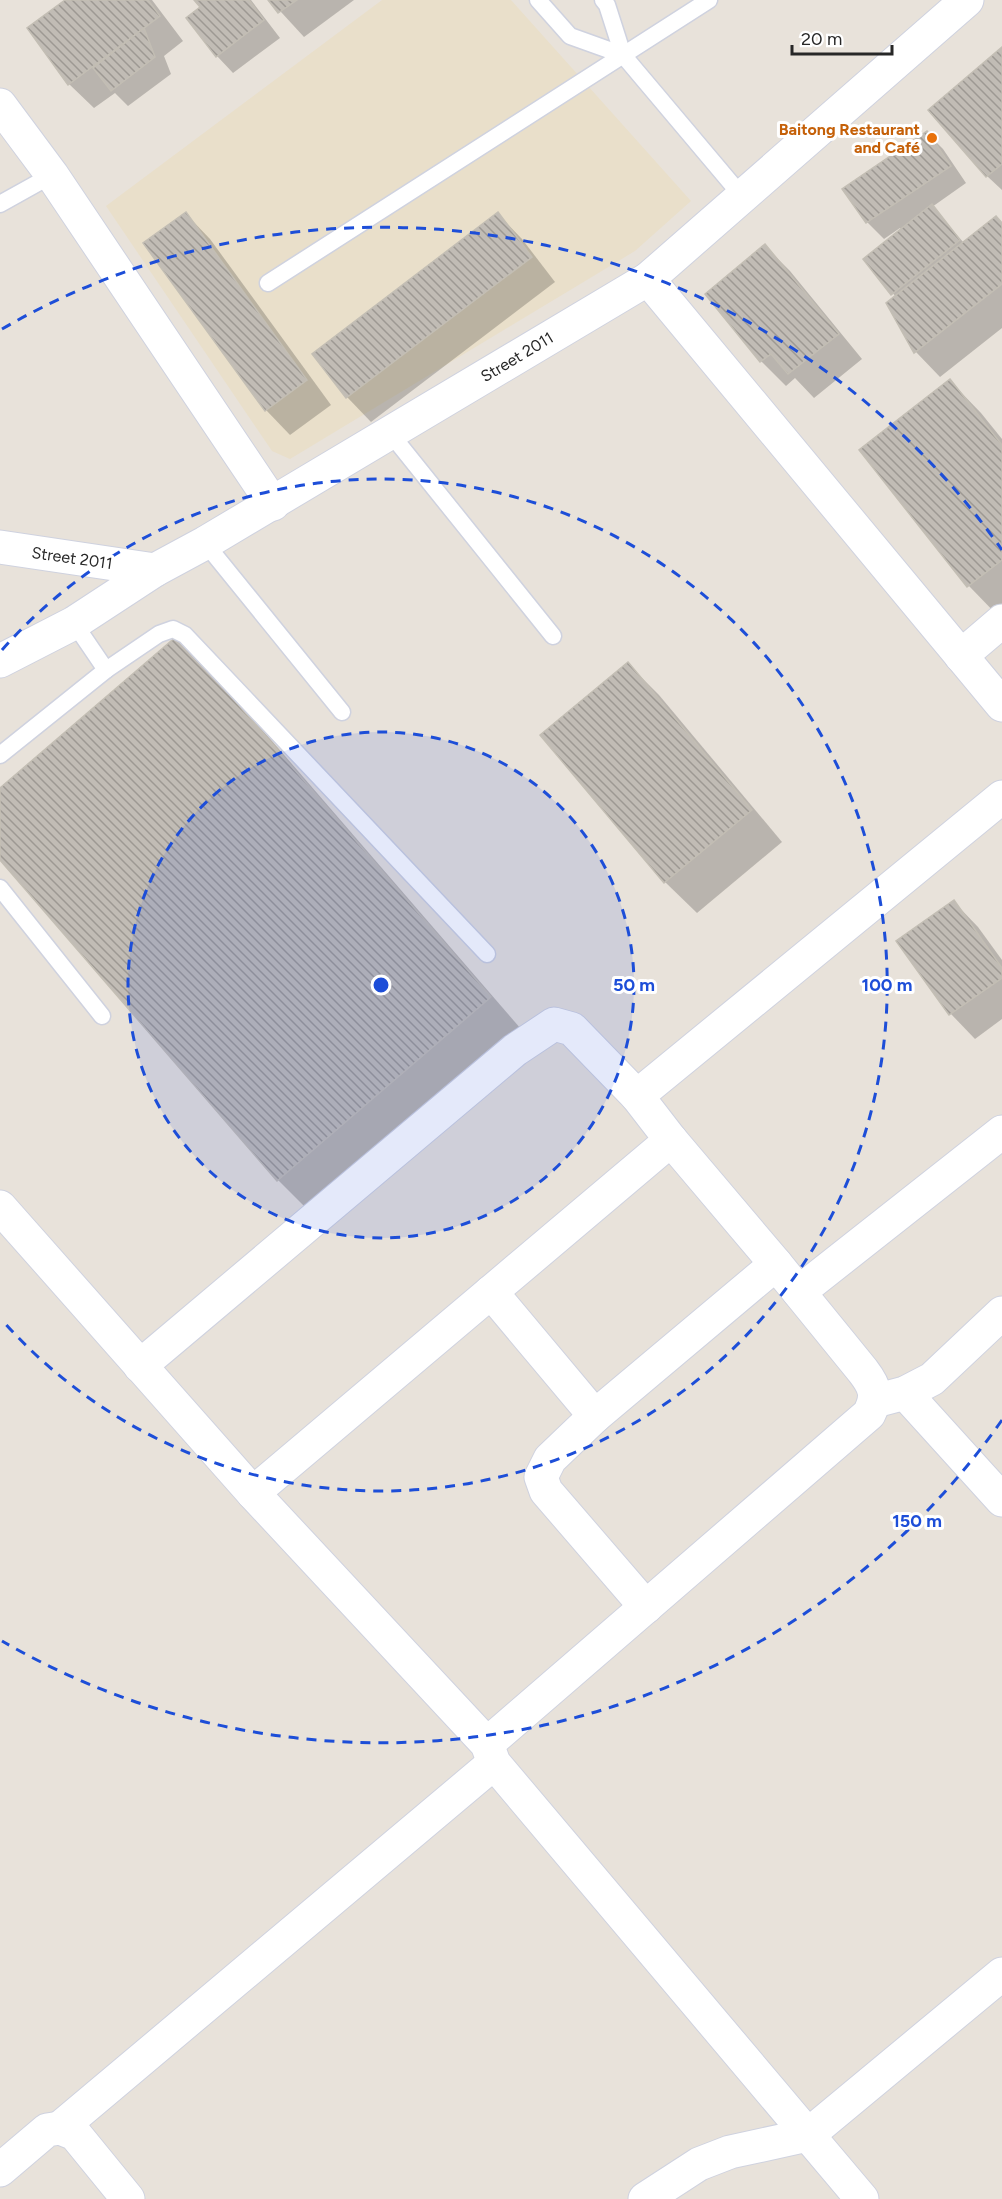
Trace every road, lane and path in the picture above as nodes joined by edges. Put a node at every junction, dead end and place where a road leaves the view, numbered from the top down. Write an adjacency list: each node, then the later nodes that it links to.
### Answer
1 (538, 0): 5 (lane)
2 (603, 0): 5 (lane)
3 (709, 0): 5 (lane)
4 (967, 0): 8 (street, Street 2011)
5 (623, 55): 8 (lane); 11 (lane)
6 (0, 105): 7 (street)
7 (52, 175): 9 (lane); 13 (street)
8 (741, 195): 10 (street, Street 2011)
9 (0, 204)
10 (648, 279): 12 (street, Street 2011); 20 (street)
11 (268, 284)
12 (390, 433): 13 (street, Street 2011); 19 (lane)
13 (273, 504): 14 (street, Street 2011)
14 (205, 543): 16 (street, Street 2011); 24 (lane)
15 (0, 547): 16 (street, Street 2011)
16 (155, 570): 18 (street)
17 (1002, 621): 20 (street)
18 (74, 624): 21 (street); 22 (lane)
19 (554, 636)
20 (961, 656): 23 (street)
21 (0, 661)
22 (106, 670): 25 (lane); 28 (lane)
23 (1002, 705)
24 (342, 712)
25 (0, 755)
26 (1002, 797): 30 (street)
27 (0, 888): 29 (lane)
28 (487, 954)
29 (102, 1016)
30 (637, 1096): 32 (street); 38 (street)
31 (1002, 1132): 36 (street)
32 (671, 1140): 34 (street); 35 (street)
33 (0, 1207): 38 (street)
34 (776, 1263): 36 (street); 40 (street)
35 (491, 1292): 40 (street); 41 (street)
36 (799, 1292): 39 (street)
37 (1002, 1313): 39 (street)
38 (140, 1366): 41 (street)
39 (890, 1397): 42 (street); 43 (street)
40 (595, 1416): 43 (street)
41 (253, 1493): 44 (street)
42 (1002, 1500)
43 (646, 1606): 44 (street)
44 (491, 1754): 46 (street); 47 (street)
45 (1002, 1974): 47 (street)
46 (60, 2128): 48 (street); 49 (street)
47 (808, 2135): 50 (street); 51 (street)
48 (0, 2170)
49 (128, 2199)
50 (645, 2199)
51 (862, 2199)

